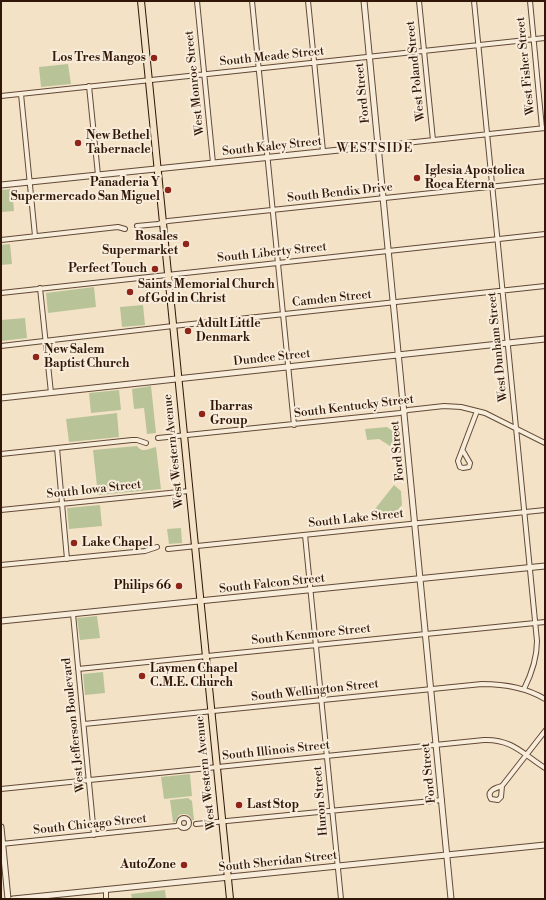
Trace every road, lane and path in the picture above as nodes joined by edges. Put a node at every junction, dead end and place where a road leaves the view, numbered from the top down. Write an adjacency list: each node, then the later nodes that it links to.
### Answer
1 (140, 1): 17 (main road, West Western Avenue)
2 (197, 1): 16 (street, West Monroe Street)
3 (252, 1): 15 (street)
4 (308, 1): 14 (street)
5 (364, 1): 13 (street, Ford Street)
6 (419, 1): 12 (street, West Poland Street)
7 (474, 1): 11 (street, West Dunham Street)
8 (530, 1): 10 (street, West Fisher Street)
9 (545, 38): 10 (street, South Meade Street)
10 (534, 40): 11 (street, South Meade Street); 21 (street, West Fisher Street)
11 (479, 45): 12 (street, South Meade Street); 22 (street, West Dunham Street)
12 (424, 51): 13 (street, South Meade Street); 23 (street, West Poland Street)
13 (369, 57): 14 (street, South Meade Street); 24 (street, Ford Street)
14 (314, 63): 15 (street, South Meade Street); 25 (street)
15 (259, 68): 16 (street, South Meade Street); 26 (street)
16 (204, 74): 17 (street, South Meade Street); 27 (street, West Monroe Street)
17 (148, 80): 18 (street, South Meade Street); 28 (main road, West Western Avenue)
18 (89, 86): 19 (street, South Meade Street); 29 (street)
19 (21, 94): 20 (street, South Meade Street); 31 (street)
20 (1, 96)
21 (544, 128): 22 (street, South Kaley Street)
22 (488, 134): 23 (street, South Kaley Street); 33 (street, West Dunham Street)
23 (433, 140): 24 (street, South Kaley Street)
24 (378, 146): 25 (street, South Kaley Street); 34 (street, Ford Street)
25 (323, 152): 26 (street, South Kaley Street)
26 (268, 157): 27 (street, South Kaley Street); 35 (street)
27 (213, 163): 28 (street, South Kaley Street)
28 (157, 169): 29 (street, South Kaley Street); 36 (main road, West Western Avenue)
29 (98, 175): 31 (street, South Kaley Street)
30 (545, 181): 33 (street, South Bendix Drive)
31 (30, 182): 32 (street, South Kaley Street); 40 (street)
32 (1, 185)
33 (493, 186): 34 (street, South Bendix Drive); 41 (street, West Dunham Street)
34 (383, 198): 35 (street, South Bendix Drive); 43 (street, Ford Street)
35 (273, 210): 36 (street, South Bendix Drive); 44 (street)
36 (163, 222): 37 (street, South Bendix Drive); 45 (main road, West Western Avenue)
37 (137, 226)
38 (125, 229): 40 (street)
39 (545, 234): 41 (street, South Liberty Street)
40 (35, 236): 42 (street)
41 (498, 239): 43 (street, South Liberty Street); 48 (street, West Dunham Street)
42 (1, 240)
43 (388, 250): 44 (street, South Liberty Street); 50 (street, Ford Street)
44 (278, 262): 45 (street, South Liberty Street); 51 (street)
45 (168, 274): 47 (street, South Liberty Street); 52 (main road, West Western Avenue)
46 (545, 286): 48 (street, Camden Street)
47 (40, 288): 49 (street, South Liberty Street); 54 (street)
48 (503, 291): 50 (street, Camden Street); 55 (street, West Dunham Street)
49 (1, 293)
50 (393, 302): 51 (street, Camden Street); 57 (street, Ford Street)
51 (283, 314): 52 (street, Camden Street); 58 (street)
52 (173, 326): 54 (street, Camden Street); 59 (main road, West Western Avenue)
53 (545, 339): 55 (street, Dundee Street)
54 (46, 341): 56 (street, Camden Street); 60 (street)
55 (508, 343): 57 (street, Dundee Street); 65 (street, West Dunham Street)
56 (1, 346)
57 (398, 354): 58 (street, Dundee Street); 63 (street, Ford Street)
58 (289, 366): 59 (street, Dundee Street); 64 (street)
59 (178, 378): 60 (street, Dundee Street); 66 (main road, West Western Avenue)
60 (51, 393): 61 (street, Dundee Street)
61 (1, 398)
62 (477, 411): 63 (street, South Kentucky Street); 65 (street, South Kentucky Street); 71 (street)
63 (404, 412): 64 (street, South Kentucky Street); 78 (street, Ford Street)
64 (294, 424): 66 (street, South Kentucky Street)
65 (516, 429): 69 (street, South Kentucky Street); 77 (street, West Dunham Street)
66 (184, 436): 67 (street, South Kentucky Street); 73 (main road, West Western Avenue)
67 (158, 438)
68 (146, 443): 70 (street)
69 (545, 443)
70 (57, 448): 72 (street); 74 (street)
71 (463, 451)
72 (1, 454)
73 (189, 491): 74 (street, South Iowa Street); 80 (main road, West Western Avenue)
74 (62, 503): 75 (street, South Iowa Street); 83 (street)
75 (1, 510)
76 (545, 510): 77 (street, South Lake Street)
77 (524, 512): 78 (street, South Lake Street); 86 (street, West Dunham Street)
78 (414, 524): 79 (street, South Lake Street); 87 (street, Ford Street)
79 (305, 535): 80 (street, South Lake Street); 88 (street, Huron Street)
80 (195, 546): 82 (street, South Lake Street); 89 (main road, West Western Avenue)
81 (157, 547): 83 (street)
82 (168, 548)
83 (67, 559): 84 (street)
84 (1, 565)
85 (545, 566): 86 (street, South Falcon Street)
86 (530, 567): 87 (street, South Falcon Street); 92 (street, West Dunham Street)
87 (420, 579): 88 (street, South Falcon Street); 94 (street, Ford Street)
88 (310, 590): 89 (street, South Falcon Street); 95 (street, Huron Street)
89 (200, 601): 90 (street, South Falcon Street); 96 (main road, West Western Avenue)
90 (73, 614): 91 (street, South Falcon Street); 97 (street, West Jefferson Boulevard)
91 (1, 621)
92 (535, 622): 93 (street, South Kenmore Street); 94 (street, South Kenmore Street); 99 (street, West Dunham Street)
93 (545, 622)
94 (426, 634): 95 (street, South Kenmore Street); 98 (street, Ford Street)
95 (316, 645): 96 (street, South Kenmore Street); 101 (street, Huron Street)
96 (206, 656): 97 (street, South Kenmore Street); 102 (main road, West Western Avenue)
97 (78, 669): 103 (street, West Jefferson Boulevard)
98 (431, 689): 99 (street, South Wellington Street); 101 (street, South Wellington Street); 105 (street, Ford Street)
99 (524, 690): 100 (street, South Wellington Street)
100 (545, 699)
101 (322, 700): 102 (street, South Wellington Street); 107 (street, Huron Street)
102 (211, 712): 103 (street, South Wellington Street); 108 (main road, West Western Avenue)
103 (84, 724): 110 (street, West Jefferson Boulevard)
104 (545, 731): 106 (street)
105 (436, 745): 106 (street, South Illinois Street); 107 (street, South Illinois Street); 113 (street, Ford Street)
106 (527, 755): 109 (street, South Illinois Street); 111 (street)
107 (327, 756): 108 (street, South Illinois Street); 114 (street, Huron Street)
108 (217, 767): 110 (street, South Illinois Street); 115 (main road, West Western Avenue)
109 (545, 768)
110 (89, 779): 112 (street, South Illinois Street); 119 (street, West Jefferson Boulevard)
111 (502, 786)
112 (1, 788)
113 (442, 800): 114 (street); 122 (street, Ford Street)
114 (332, 811): 115 (street); 123 (street, Huron Street)
115 (222, 822): 116 (street); 124 (main road, West Western Avenue)
116 (196, 824)
117 (179, 825): 119 (street, South Chicago Street)
118 (1, 827): 120 (street)
119 (94, 835): 120 (street, South Chicago Street)
120 (2, 844): 127 (street)
121 (545, 845): 122 (street, South Sheridan Street)
122 (447, 855): 123 (street, South Sheridan Street); 132 (street, Ford Street)
123 (338, 866): 124 (street, South Sheridan Street); 131 (street, Huron Street)
124 (227, 877): 125 (street, South Sheridan Street); 130 (main road, West Western Avenue)
125 (106, 889): 126 (street, South Sheridan Street); 129 (street)
126 (57, 897): 128 (street, South Sheridan Street)
127 (8, 899)
128 (13, 899)
129 (106, 899)
130 (230, 899)
131 (341, 899)
132 (451, 899)

